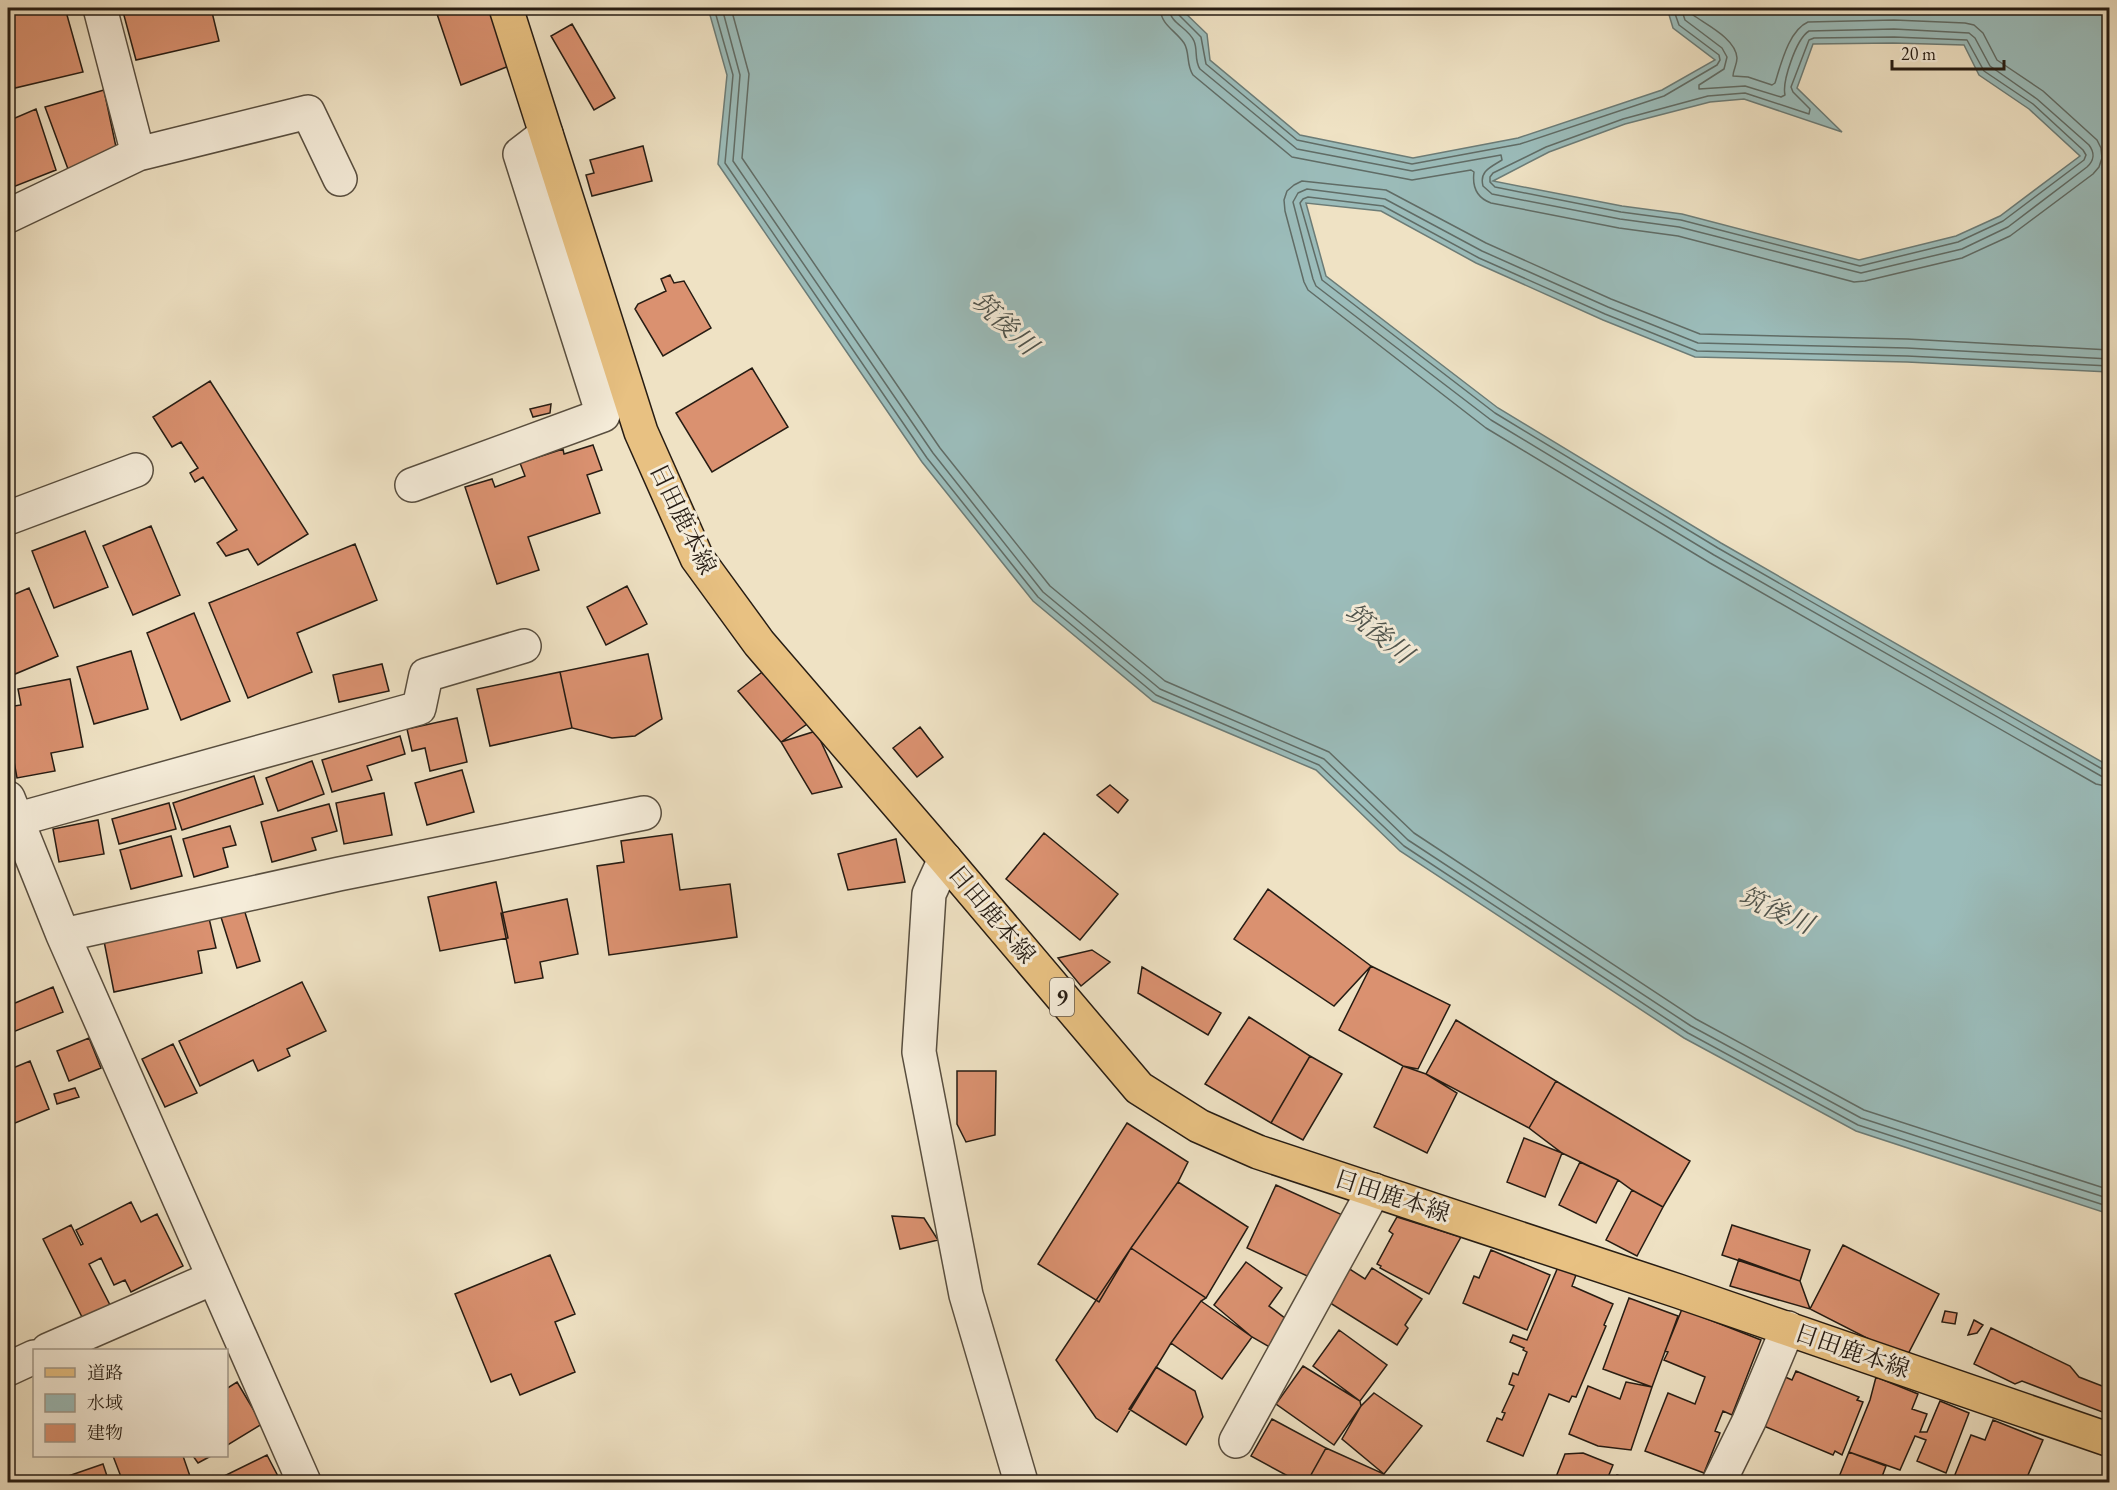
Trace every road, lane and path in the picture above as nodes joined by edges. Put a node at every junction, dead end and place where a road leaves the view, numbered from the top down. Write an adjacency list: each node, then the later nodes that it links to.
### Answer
1 (100, 8): 4 (street)
2 (506, 8): 3 (main road, 日田鹿本線 / 9)
3 (546, 134): 8 (street); 13 (main road, 日田鹿本線 / 9)
4 (138, 154): 5 (street); 6 (street)
5 (340, 179)
6 (8, 216)
7 (136, 470): 9 (street)
8 (412, 485)
9 (8, 518)
10 (524, 646): 11 (street)
11 (11, 809): 14 (street)
12 (644, 813): 14 (street)
13 (945, 859): 15 (main road, 日田鹿本線 / 9); 24 (street)
14 (63, 934): 16 (street)
15 (1374, 1190): 17 (main road, 日田鹿本線 / 9); 22 (street)
16 (213, 1278): 18 (street); 23 (street)
17 (1788, 1328): 21 (main road, 日田鹿本線 / 9); 25 (street)
18 (50, 1349)
19 (33, 1357): 20 (street)
20 (8, 1369)
21 (2109, 1440)
22 (1236, 1441)
23 (304, 1482)
24 (1021, 1482)
25 (1719, 1482)

